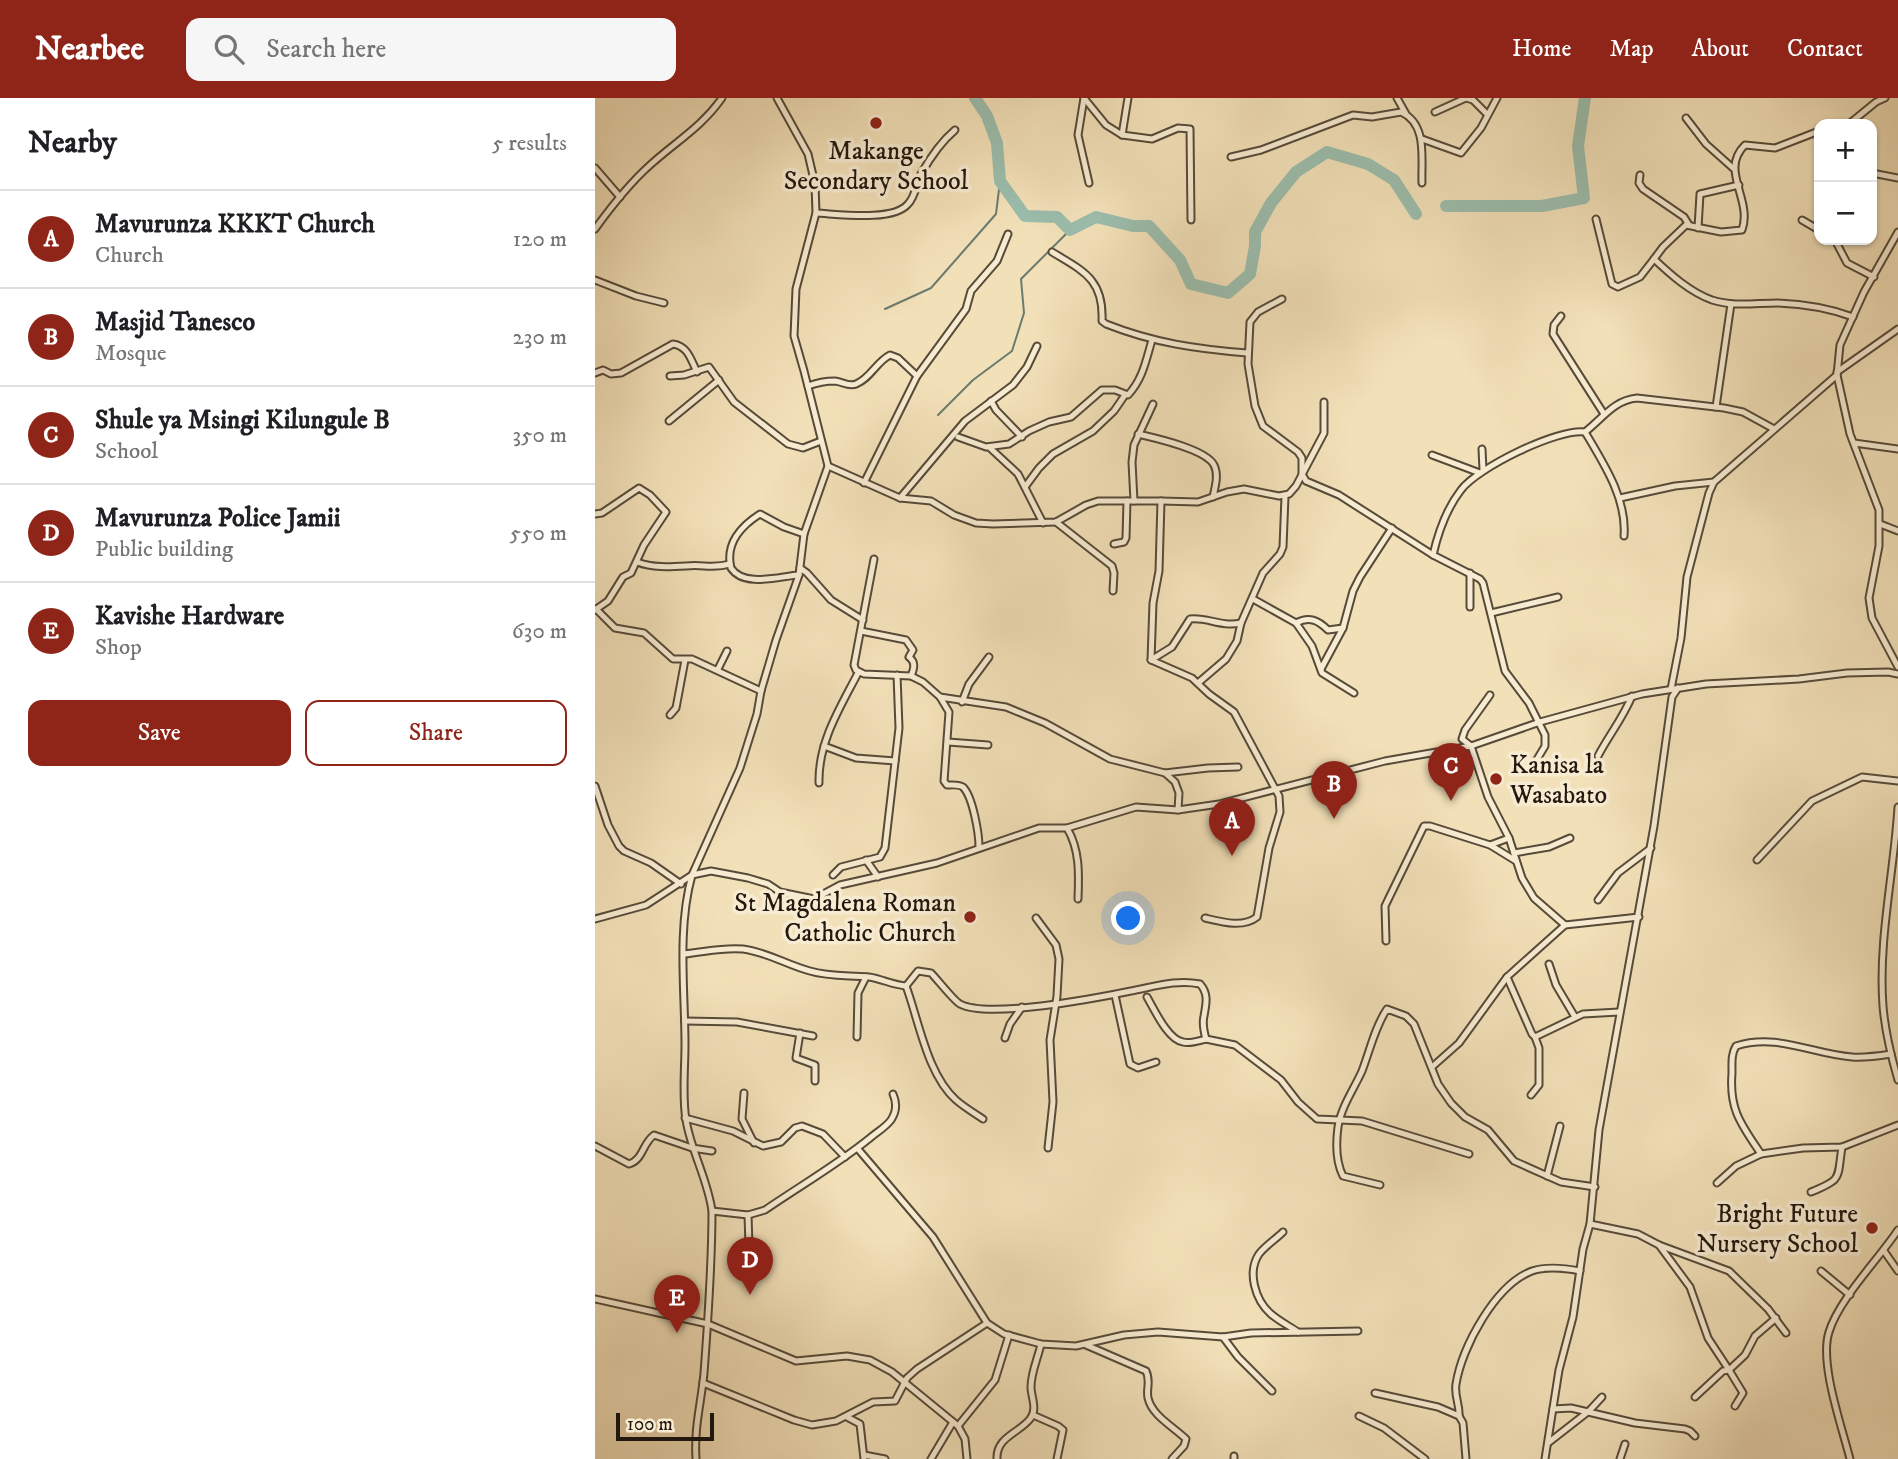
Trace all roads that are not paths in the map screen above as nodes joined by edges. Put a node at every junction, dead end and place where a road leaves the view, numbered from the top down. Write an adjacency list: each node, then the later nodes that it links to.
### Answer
1 (722, 98): 26 (street)
2 (777, 98): 27 (street)
3 (1084, 98): 15 (street); 23 (street)
4 (1128, 98): 15 (street)
5 (1397, 98): 9 (street)
6 (1497, 98): 10 (street)
7 (1885, 98): 12 (street)
8 (1434, 112): 10 (street)
9 (1406, 114): 16 (street); 17 (street)
10 (1487, 114): 16 (street)
11 (1686, 118): 19 (street)
12 (1855, 119)
13 (955, 130): 27 (street)
14 (1814, 133): 19 (street)
15 (1122, 135): 29 (street)
16 (1422, 139): 24 (street)
17 (1231, 157)
18 (595, 167): 26 (street)
19 (1734, 169): 25 (street)
20 (1877, 174): 22 (street)
21 (1640, 175): 31 (street)
22 (1898, 178)
23 (1089, 183)
24 (1422, 183)
25 (1739, 185): 33 (street); 33 (street)
26 (620, 197): 34 (street)
27 (817, 213): 57 (street)
28 (1596, 219): 39 (street)
29 (1191, 220)
30 (1802, 220): 32 (street)
31 (1689, 225): 33 (street); 39 (street)
32 (1814, 227)
33 (1698, 228)
34 (595, 229)
35 (1898, 232): 40 (street)
36 (1008, 234): 55 (street)
37 (1838, 245): 40 (street)
38 (1052, 252): 48 (street)
39 (1654, 259): 44 (street)
40 (1874, 277): 46 (street)
41 (595, 279): 43 (street)
42 (1282, 299): 50 (street)
43 (664, 303)
44 (1731, 304): 46 (street); 62 (street)
45 (1561, 316): 63 (street)
46 (1853, 317): 53 (street)
47 (1898, 329): 53 (street)
48 (1152, 340): 50 (street); 58 (street)
49 (1037, 346): 59 (street)
50 (1247, 353): 78 (street)
51 (697, 372): 52 (street); 54 (street); 56 (street)
52 (595, 373)
53 (1837, 374): 65 (street); 71 (street)
54 (670, 376)
55 (917, 376): 57 (street); 80 (street)
56 (719, 380): 64 (street); 70 (street)
57 (807, 386): 70 (street)
58 (1125, 395): 69 (street); 81 (street)
59 (991, 401): 69 (street); 84 (street)
60 (1324, 402): 78 (street)
61 (1153, 404): 67 (street)
62 (1716, 408): 63 (street); 65 (street)
63 (1604, 414): 66 (street)
64 (669, 421)
65 (1774, 429): 79 (street)
66 (1585, 432): 77 (street); 85 (street)
67 (1138, 434): 83 (street); 86 (street)
68 (958, 437): 72 (street)
69 (1022, 437): 72 (street)
70 (821, 441): 76 (street)
71 (1854, 443): 74 (street); 91 (street)
72 (989, 447): 81 (street)
73 (1482, 449): 77 (street)
74 (1898, 449)
75 (1433, 455): 77 (street)
76 (828, 466): 80 (street); 94 (street)
77 (1482, 472): 97 (street)
78 (1302, 474): 82 (street); 92 (street)
79 (1714, 482): 85 (street); 129 (street)
80 (864, 483): 84 (street)
81 (1025, 487): 89 (street)
82 (1285, 496): 83 (street); 105 (street)
83 (1213, 497): 87 (street)
84 (900, 498): 89 (street)
85 (1620, 498): 95 (street)
86 (1130, 501): 87 (street); 90 (street); 96 (street)
87 (1161, 501): 119 (street)
88 (595, 514): 99 (street)
89 (1043, 523): 90 (street)
90 (1056, 523): 103 (street)
91 (1879, 524): 93 (street); 115 (street)
92 (1392, 528): 97 (street); 112 (street)
93 (1898, 531)
94 (804, 534): 100 (street); 101 (street)
95 (1624, 536)
96 (1114, 544)
97 (1433, 555): 102 (street)
98 (874, 559): 109 (street)
99 (637, 562): 100 (street); 107 (street)
100 (730, 564): 101 (street)
101 (799, 571): 109 (street); 130 (street)
102 (1470, 573): 106 (street); 108 (street)
103 (1113, 591)
104 (1559, 597): 108 (street)
105 (1253, 599): 110 (street); 111 (street)
106 (1470, 607)
107 (596, 609): 118 (street)
108 (1491, 613): 137 (street)
109 (863, 620): 113 (street)
110 (1241, 623): 119 (street); 127 (street)
111 (1296, 623): 112 (street); 122 (street)
112 (1343, 628): 122 (street)
113 (861, 631): 123 (street); 126 (street)
114 (1898, 646): 115 (street)
115 (1890, 650): 120 (street)
116 (727, 651): 121 (street)
117 (989, 657): 135 (street)
118 (685, 660): 121 (street); 136 (street)
119 (1151, 660): 127 (street)
120 (1898, 667)
121 (718, 669): 130 (street)
122 (1321, 669): 131 (street)
123 (858, 673): 125 (street); 140 (street)
124 (1898, 674): 128 (street)
125 (897, 676): 126 (street); 143 (street)
126 (911, 676): 134 (street)
127 (1198, 683): 150 (street)
128 (1679, 687): 129 (street); 159 (street)
129 (1671, 689): 133 (street)
130 (761, 691): 163 (street)
131 (1354, 693)
132 (1490, 695): 141 (street)
133 (1632, 696): 137 (street); 142 (street)
134 (940, 697): 135 (street); 138 (street)
135 (962, 702): 146 (street)
136 (670, 715)
137 (1540, 722): 141 (street); 144 (street)
138 (948, 742): 139 (street); 158 (street)
139 (988, 745)
140 (824, 746): 143 (street); 148 (street)
141 (1471, 746): 150 (street); 155 (street)
142 (1598, 756)
143 (895, 761): 161 (street)
144 (1533, 766)
145 (1238, 767): 146 (street)
146 (1165, 774): 152 (street)
147 (1898, 781): 162 (street)
148 (819, 783)
149 (595, 786): 166 (street)
150 (1277, 791): 152 (street); 171 (street)
151 (1898, 807): 154 (street)
152 (1178, 810): 153 (street)
153 (1067, 828): 158 (street); 167 (street)
154 (1898, 834): 193 (street)
155 (1509, 838): 157 (street); 160 (street)
156 (1570, 838): 160 (street)
157 (1490, 845): 160 (street); 174 (street)
158 (979, 847): 165 (street)
159 (1651, 848): 168 (street); 169 (street)
160 (1515, 857): 173 (street)
161 (866, 860): 164 (street); 165 (street)
162 (1757, 860)
163 (692, 875): 165 (street); 166 (street); 175 (street)
164 (833, 875)
165 (878, 877)
166 (681, 884): 172 (street)
167 (1079, 899)
168 (1598, 900)
169 (1639, 917): 173 (street); 184 (street)
170 (1036, 918): 182 (street)
171 (1205, 918)
172 (595, 919)
173 (1565, 925): 178 (street)
174 (1386, 942)
175 (684, 954): 177 (street); 186 (street)
176 (1549, 964): 185 (street)
177 (866, 977): 179 (street); 189 (street)
178 (1507, 977): 190 (street); 195 (street)
179 (906, 986): 183 (street); 202 (street)
180 (1115, 995): 182 (street); 192 (street); 194 (street)
181 (1147, 997): 192 (street)
182 (1056, 1002): 183 (street); 212 (street)
183 (1022, 1007): 191 (street)
184 (1619, 1012): 185 (street); 221 (street)
185 (1575, 1017): 190 (street)
186 (685, 1021): 187 (street); 201 (street)
187 (800, 1033): 188 (street); 197 (street)
188 (813, 1036)
189 (857, 1037)
190 (1535, 1037): 200 (street)
191 (1005, 1038)
192 (1206, 1039): 203 (street)
193 (1891, 1054): 196 (street); 216 (street)
194 (1156, 1062)
195 (1432, 1067): 203 (street); 218 (street)
196 (1898, 1080)
197 (815, 1081)
198 (744, 1093): 204 (street)
199 (893, 1094): 213 (street)
200 (1531, 1095)
201 (685, 1118): 207 (street); 211 (street)
202 (983, 1119)
203 (1340, 1119): 215 (street); 220 (street)
204 (744, 1125): 207 (street); 208 (street)
205 (1898, 1125): 210 (street)
206 (1560, 1126): 218 (street)
207 (733, 1131): 208 (street)
208 (754, 1143): 217 (street)
209 (595, 1146): 211 (street)
210 (1842, 1147): 216 (street); 222 (street)
211 (692, 1148): 214 (street); 223 (street)
212 (1048, 1148)
213 (857, 1149): 217 (street); 237 (street)
214 (712, 1151)
215 (1469, 1154)
216 (1761, 1154): 219 (street)
217 (845, 1157): 224 (street)
218 (1547, 1176): 221 (street)
219 (1717, 1183)
220 (1380, 1185)
221 (1595, 1187): 225 (street)
222 (1811, 1192)
223 (712, 1212): 224 (street); 238 (street)
224 (748, 1215): 229 (street)
225 (1590, 1224): 228 (street); 231 (street)
226 (1898, 1230): 230 (street)
227 (1283, 1232): 240 (street)
228 (1659, 1245): 236 (street); 246 (street)
229 (749, 1246)
230 (1884, 1251): 233 (street); 234 (street)
231 (1580, 1271): 254 (street); 258 (street)
232 (1821, 1271): 234 (street)
233 (1898, 1271)
234 (1850, 1295): 276 (street)
235 (595, 1299): 238 (street)
236 (1776, 1318): 241 (street); 246 (street)
237 (987, 1323): 242 (street); 248 (street)
238 (708, 1324): 247 (street); 248 (street)
239 (1358, 1331): 240 (street)
240 (1300, 1334): 243 (street)
241 (1786, 1334)
242 (1009, 1335): 244 (street); 260 (street)
243 (1223, 1338): 245 (street); 249 (street)
244 (1041, 1344): 245 (street); 256 (street)
245 (1086, 1345): 271 (street)
246 (1729, 1370): 252 (street); 253 (street)
247 (703, 1383): 259 (street); 265 (street)
248 (905, 1384): 259 (street); 260 (street)
249 (1272, 1391)
250 (1375, 1393): 258 (street)
251 (1601, 1397): 255 (street)
252 (1695, 1397)
253 (1734, 1406)
254 (1553, 1409): 255 (street); 262 (street)
255 (1587, 1412): 261 (street); 262 (street)
256 (1033, 1415): 269 (street); 270 (street)
257 (1359, 1416): 272 (street)
258 (1459, 1416): 273 (street)
259 (847, 1417): 264 (street)
260 (956, 1424): 267 (street); 268 (street)
261 (1695, 1436)
262 (1548, 1443): 274 (street)
263 (1625, 1444): 275 (street)
264 (864, 1457): 266 (street)
265 (696, 1459)
266 (885, 1459)
267 (931, 1459)
268 (967, 1459)
269 (997, 1459)
270 (1057, 1459)
271 (1172, 1459)
272 (1425, 1459)
273 (1465, 1459)
274 (1545, 1459)
275 (1620, 1459)
276 (1850, 1459)

